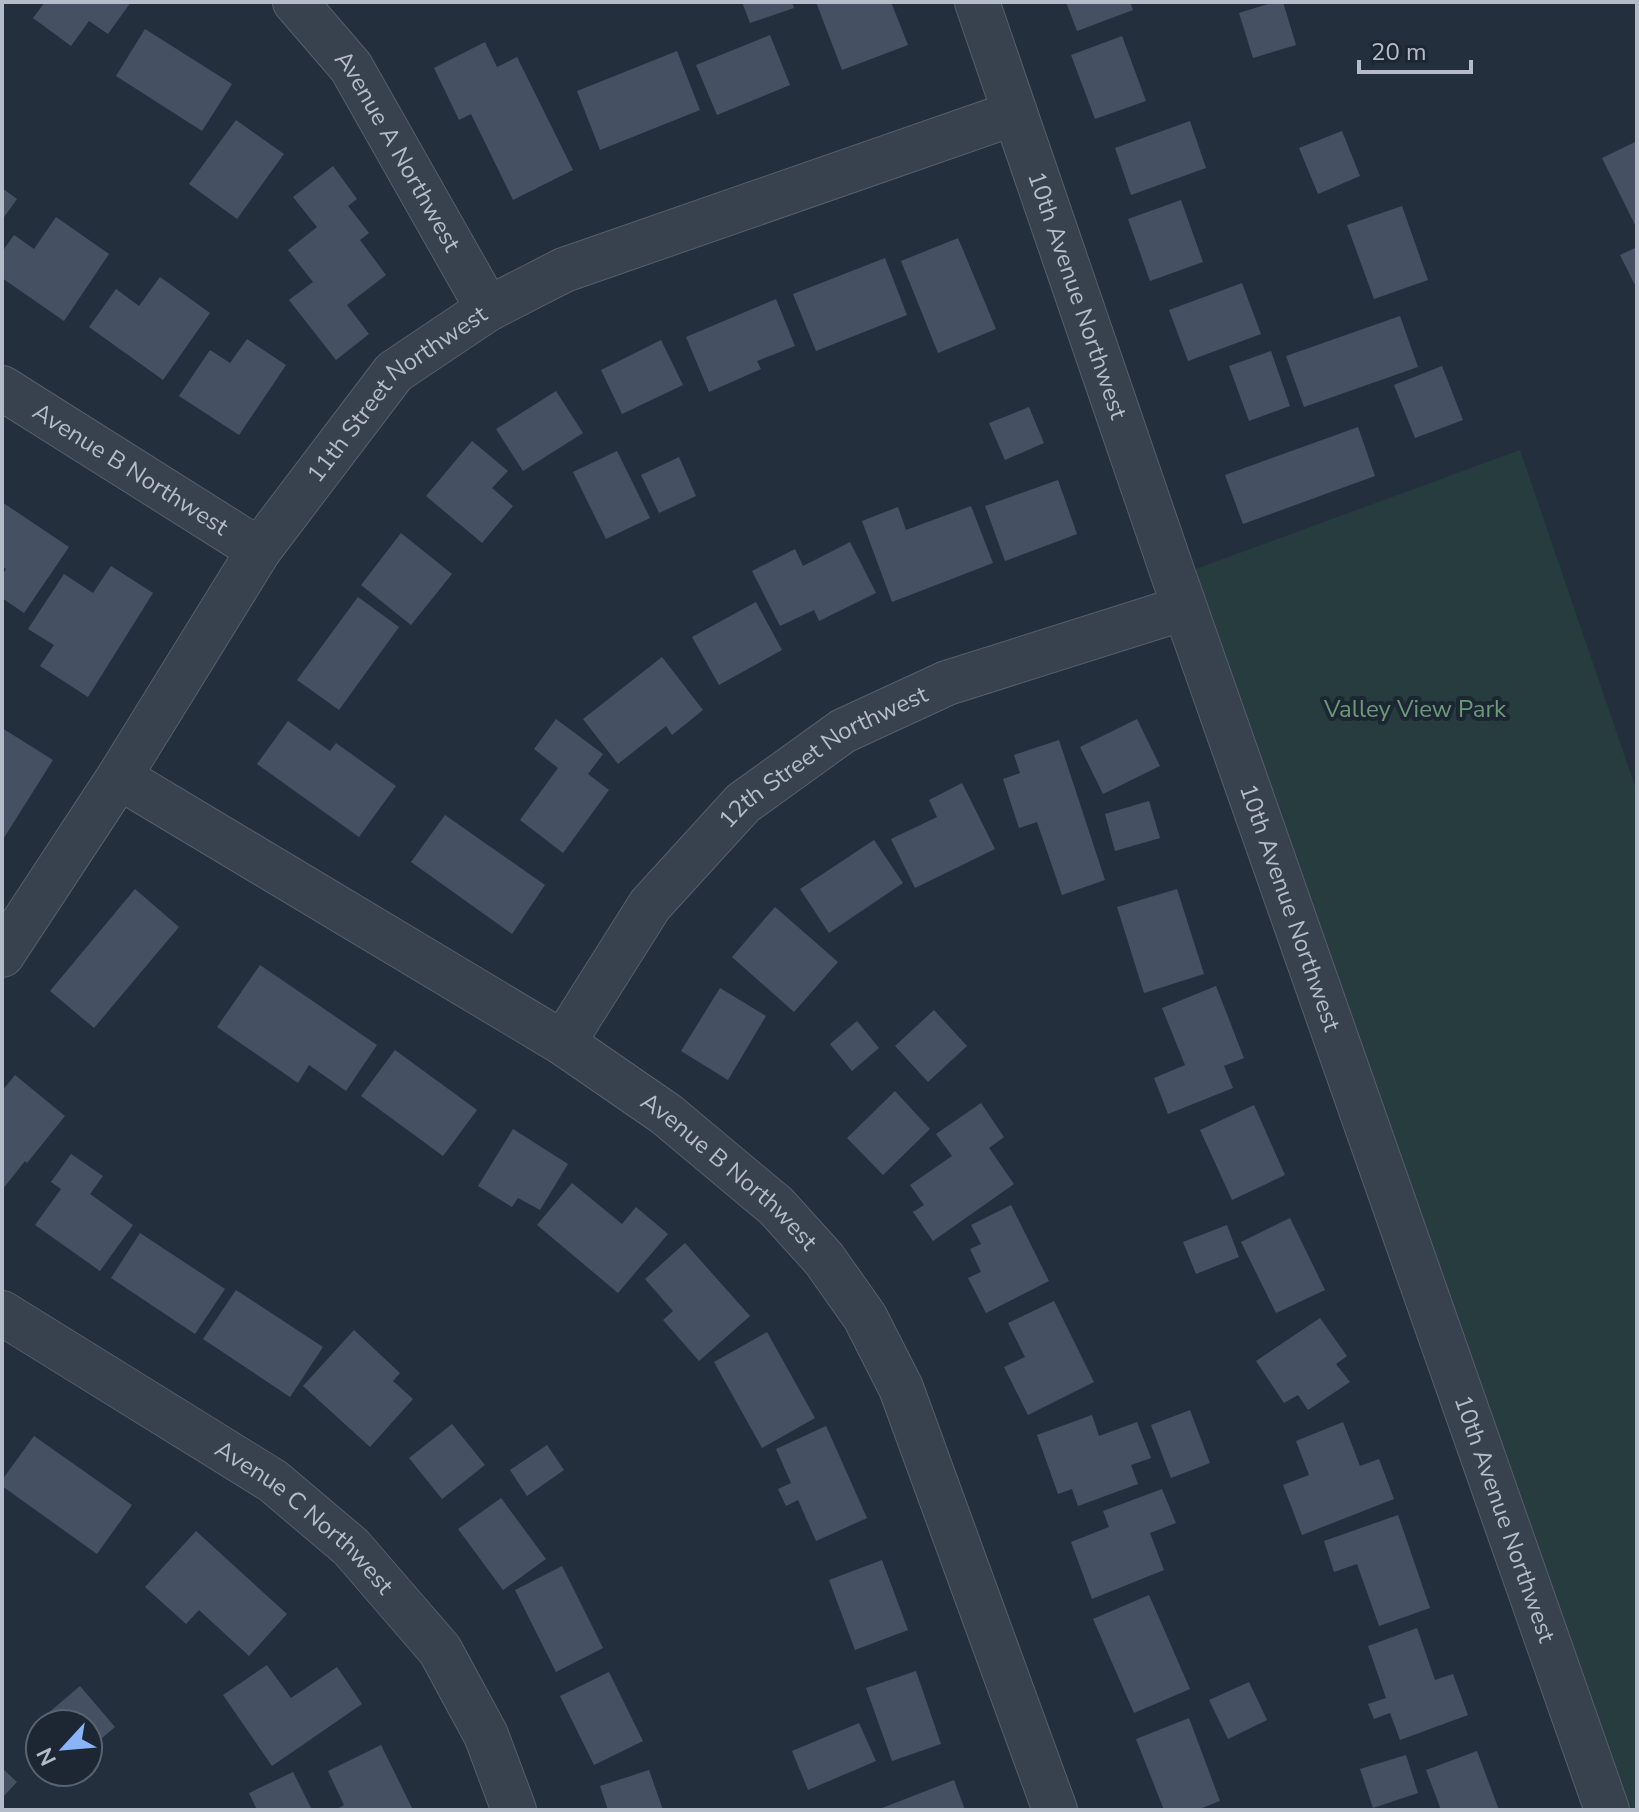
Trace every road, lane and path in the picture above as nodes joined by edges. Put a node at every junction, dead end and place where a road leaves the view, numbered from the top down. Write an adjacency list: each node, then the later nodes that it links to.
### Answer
1 (295, 2): 4 (street, Avenue A Northwest)
2 (977, 2): 3 (street, 10th Avenue Northwest)
3 (1015, 113): 4 (street, 11th Street Northwest); 7 (street, 10th Avenue Northwest)
4 (488, 309): 6 (street, 11th Street Northwest)
5 (2, 388): 6 (street, Avenue B Northwest)
6 (259, 550): 8 (street, 11th Street Northwest)
7 (1184, 608): 10 (street, 12th Street Northwest); 14 (street, 10th Avenue Northwest)
8 (119, 777): 9 (street, 11th Street Northwest); 10 (street, Avenue B Northwest)
9 (2, 955)
10 (563, 1043): 13 (street, Avenue B Northwest)
11 (2, 1313): 12 (street, Avenue C Northwest)
12 (514, 1810)
13 (1055, 1810)
14 (1607, 1810)

